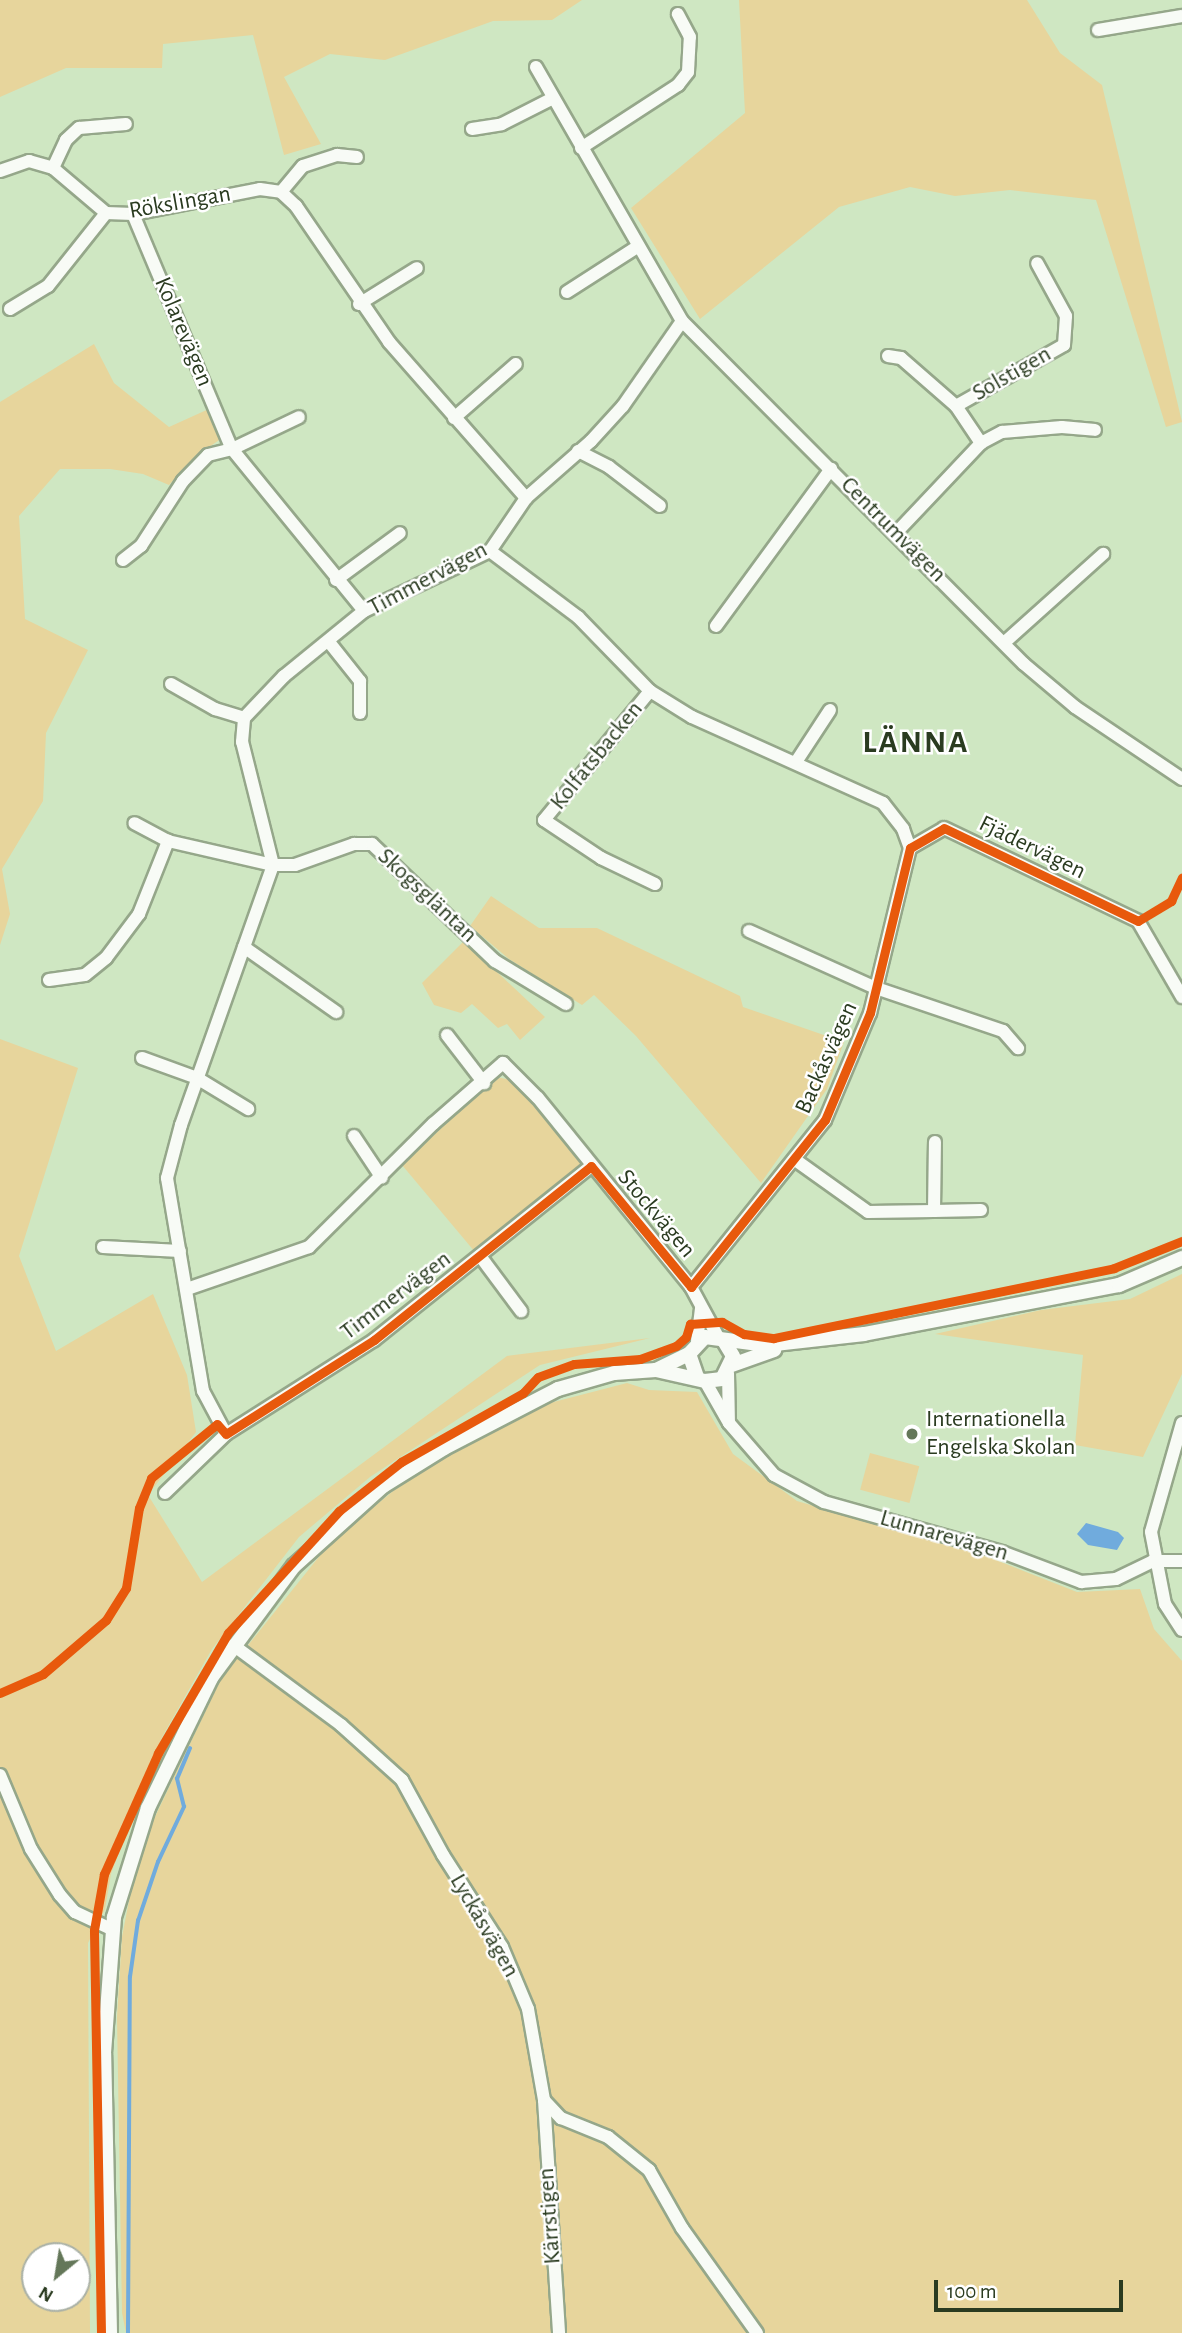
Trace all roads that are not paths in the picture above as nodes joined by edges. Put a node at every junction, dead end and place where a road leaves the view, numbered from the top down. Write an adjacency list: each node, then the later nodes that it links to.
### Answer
1 (678, 13): 8 (street)
2 (1182, 16): 3 (street)
3 (1098, 30)
4 (536, 67): 5 (street, Centrumvägen)
5 (551, 99): 7 (street); 8 (street, Centrumvägen)
6 (125, 124): 10 (street)
7 (472, 129)
8 (581, 148): 15 (street, Centrumvägen)
9 (358, 157): 12 (street)
10 (53, 168): 11 (street); 13 (street, Rökslingan)
11 (0, 171)
12 (281, 192): 14 (street, Rökslingan); 19 (street)
13 (106, 213): 14 (street, Rökslingan); 20 (street)
14 (133, 214): 29 (street, Kolarevägen)
15 (637, 247): 18 (street); 21 (street, Centrumvägen)
16 (1037, 263): 24 (street, Solstigen)
17 (417, 268): 19 (street)
18 (567, 292)
19 (359, 304): 26 (street)
20 (10, 309)
21 (682, 321): 30 (street, Timmervägen); 31 (street, Centrumvägen)
22 (888, 356): 24 (street, Solstigen)
23 (516, 364): 26 (street)
24 (956, 406): 28 (street, Solstigen)
25 (299, 417): 29 (street)
26 (454, 418): 32 (street)
27 (1095, 430): 28 (street, Solstigen)
28 (981, 443): 35 (street, Solstigen)
29 (232, 449): 38 (street); 39 (street, Kolarevägen)
30 (579, 451): 32 (street, Timmervägen); 33 (street)
31 (831, 469): 35 (street, Centrumvägen); 41 (street)
32 (526, 498): 36 (street, Timmervägen)
33 (660, 506)
34 (400, 533): 39 (street)
35 (896, 533): 43 (street, Centrumvägen)
36 (490, 551): 40 (street, Timmervägen); 45 (street)
37 (1103, 554): 43 (street)
38 (123, 560)
39 (336, 580): 40 (street, Kolarevägen)
40 (364, 611): 42 (street, Timmervägen)
41 (716, 626)
42 (329, 642): 47 (street); 48 (street, Timmervägen)
43 (1005, 642): 50 (street, Centrumvägen)
44 (171, 684): 48 (street)
45 (650, 691): 49 (street); 55 (street, Kolfatsbacken)
46 (830, 710): 49 (street)
47 (360, 713)
48 (244, 718): 54 (street)
49 (796, 762): 53 (street)
50 (1182, 779)
51 (134, 823): 52 (street)
52 (168, 841): 54 (street); 58 (street)
53 (910, 848): 59 (street, Backåsvägen); 60 (street, Fjädervägen)
54 (273, 865): 57 (street); 61 (street, Skogsgläntan)
55 (655, 884)
56 (749, 931): 59 (street, Backåsvägen)
57 (244, 947): 62 (street); 66 (street)
58 (49, 979)
59 (876, 988): 64 (street); 71 (street, Backåsvägen)
60 (1182, 997)
61 (566, 1004)
62 (336, 1012)
63 (447, 1035): 67 (street)
64 (1018, 1048)
65 (142, 1058): 66 (street)
66 (197, 1078): 68 (street); 77 (street)
67 (484, 1083): 72 (street, Stockvägen); 73 (street, Stockvägen)
68 (248, 1109)
69 (354, 1136): 73 (street)
70 (934, 1142): 75 (street)
71 (794, 1159): 75 (street); 80 (street, Backåsvägen)
72 (591, 1166): 78 (street, Timmervägen); 80 (street, Stockvägen)
73 (382, 1178): 81 (street, Stockvägen)
74 (981, 1210): 75 (street)
75 (933, 1211)
76 (103, 1247): 77 (street)
77 (180, 1251): 81 (street)
78 (480, 1255): 83 (street, Timmervägen); 93 (street, Timmervägen)
79 (1182, 1258): 86 (street)
80 (691, 1287): 82 (street, Stockvägen)
81 (187, 1289): 93 (street)
82 (701, 1307): 84 (street, Stockvägen); 85 (street)
83 (521, 1311)
84 (721, 1339): 85 (street); 86 (street); 88 (street)
85 (697, 1340): 87 (street)
86 (796, 1343): 88 (street)
87 (689, 1354): 89 (street); 90 (street)
88 (730, 1369): 90 (street); 91 (street)
89 (656, 1370): 90 (street); 98 (street)
90 (701, 1379): 91 (street, Lunnarevägen)
91 (729, 1423): 95 (street, Lunnarevägen)
92 (1182, 1423): 95 (street)
93 (226, 1434): 94 (street, Timmervägen)
94 (165, 1493)
95 (1153, 1561): 96 (street, Lunnarevägen); 97 (street)
96 (1182, 1561)
97 (1182, 1630)
98 (233, 1645): 100 (street); 101 (street, Lyckåsvägen)
99 (0, 1775): 100 (street)
100 (113, 1930): 102 (street)
101 (544, 2100): 103 (street, Kärrstigen); 104 (street)
102 (110, 2333)
103 (559, 2333)
104 (757, 2333)

